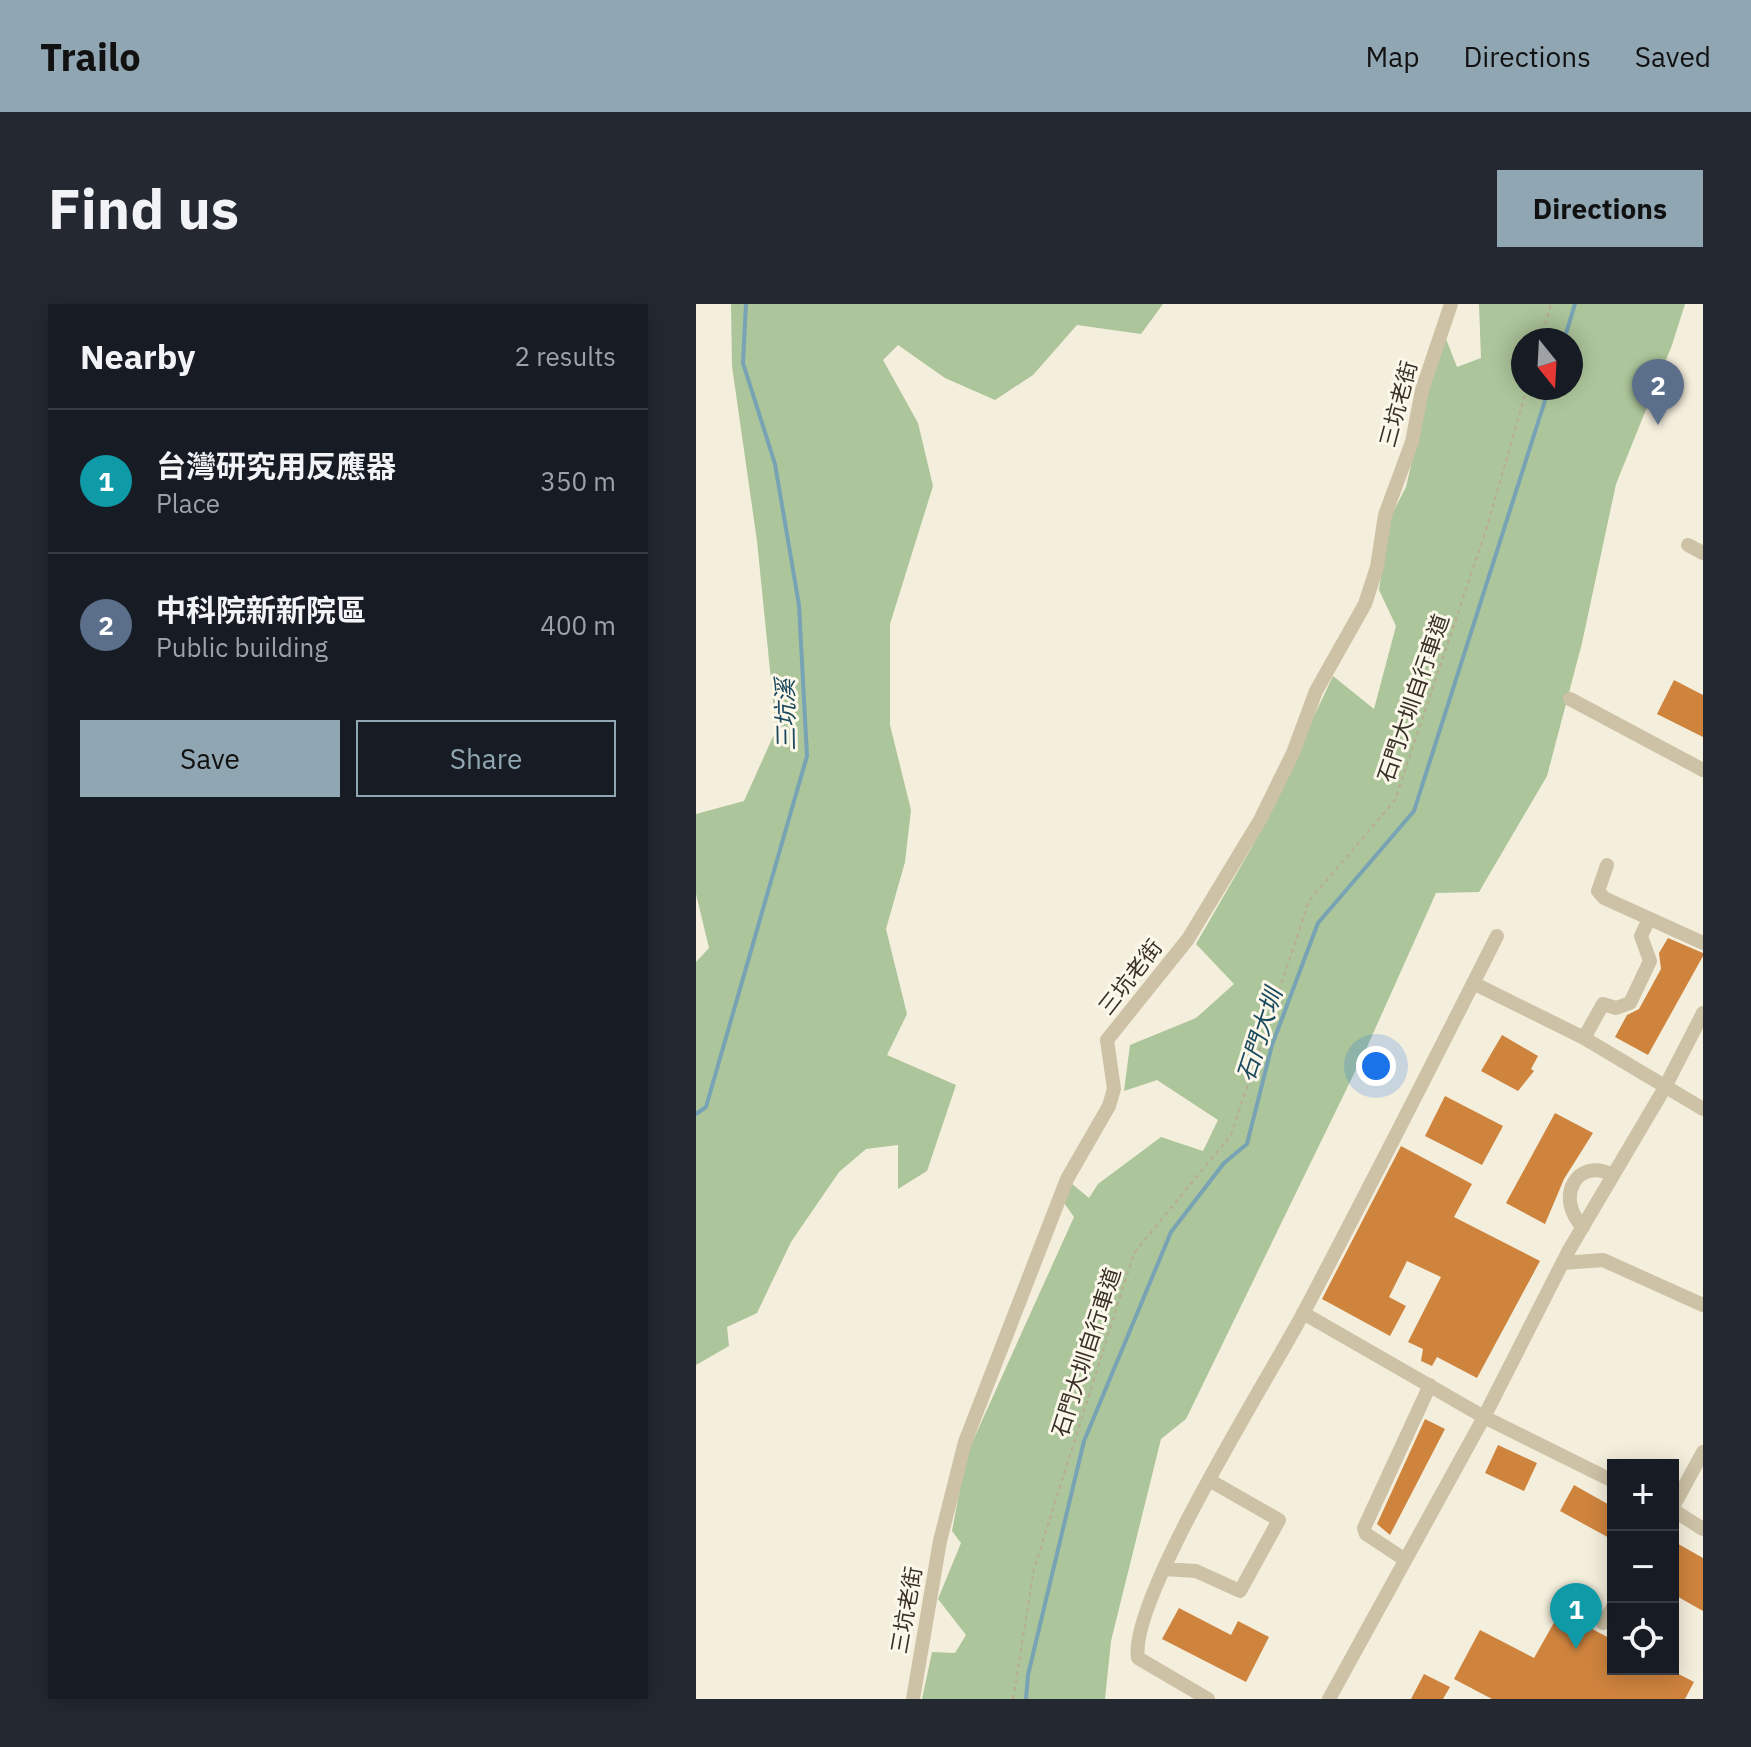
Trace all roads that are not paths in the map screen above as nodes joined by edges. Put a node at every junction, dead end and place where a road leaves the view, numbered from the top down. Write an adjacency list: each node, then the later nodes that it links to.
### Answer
1 (1451, 304): 32 (street, 三坑老街)
2 (1688, 545): 3 (street)
3 (1703, 553)
4 (1570, 699): 5 (street)
5 (1703, 770)
6 (1607, 865): 7 (street)
7 (1649, 919): 9 (street); 12 (street)
8 (1497, 936): 10 (street)
9 (1703, 943)
10 (1473, 983): 12 (street); 19 (street)
11 (1703, 1013): 13 (street)
12 (1584, 1038): 13 (street)
13 (1664, 1089): 14 (street); 15 (street)
14 (1703, 1109)
15 (1613, 1175): 16 (street); 16 (street)
16 (1583, 1227): 17 (street)
17 (1563, 1263): 18 (street); 21 (street)
18 (1703, 1305)
19 (1303, 1313): 20 (street); 24 (street)
20 (1430, 1385): 21 (street); 28 (street)
21 (1484, 1417): 23 (street); 28 (street)
22 (1703, 1452): 25 (street)
23 (1607, 1478)
24 (1209, 1480): 29 (street); 29 (street)
25 (1679, 1498)
26 (1679, 1513): 27 (street)
27 (1703, 1529)
28 (1404, 1559): 34 (street)
29 (1164, 1569): 33 (street)
30 (1607, 1617): 31 (street)
31 (1603, 1623)
32 (913, 1699)
33 (1208, 1699)
34 (1329, 1699)

